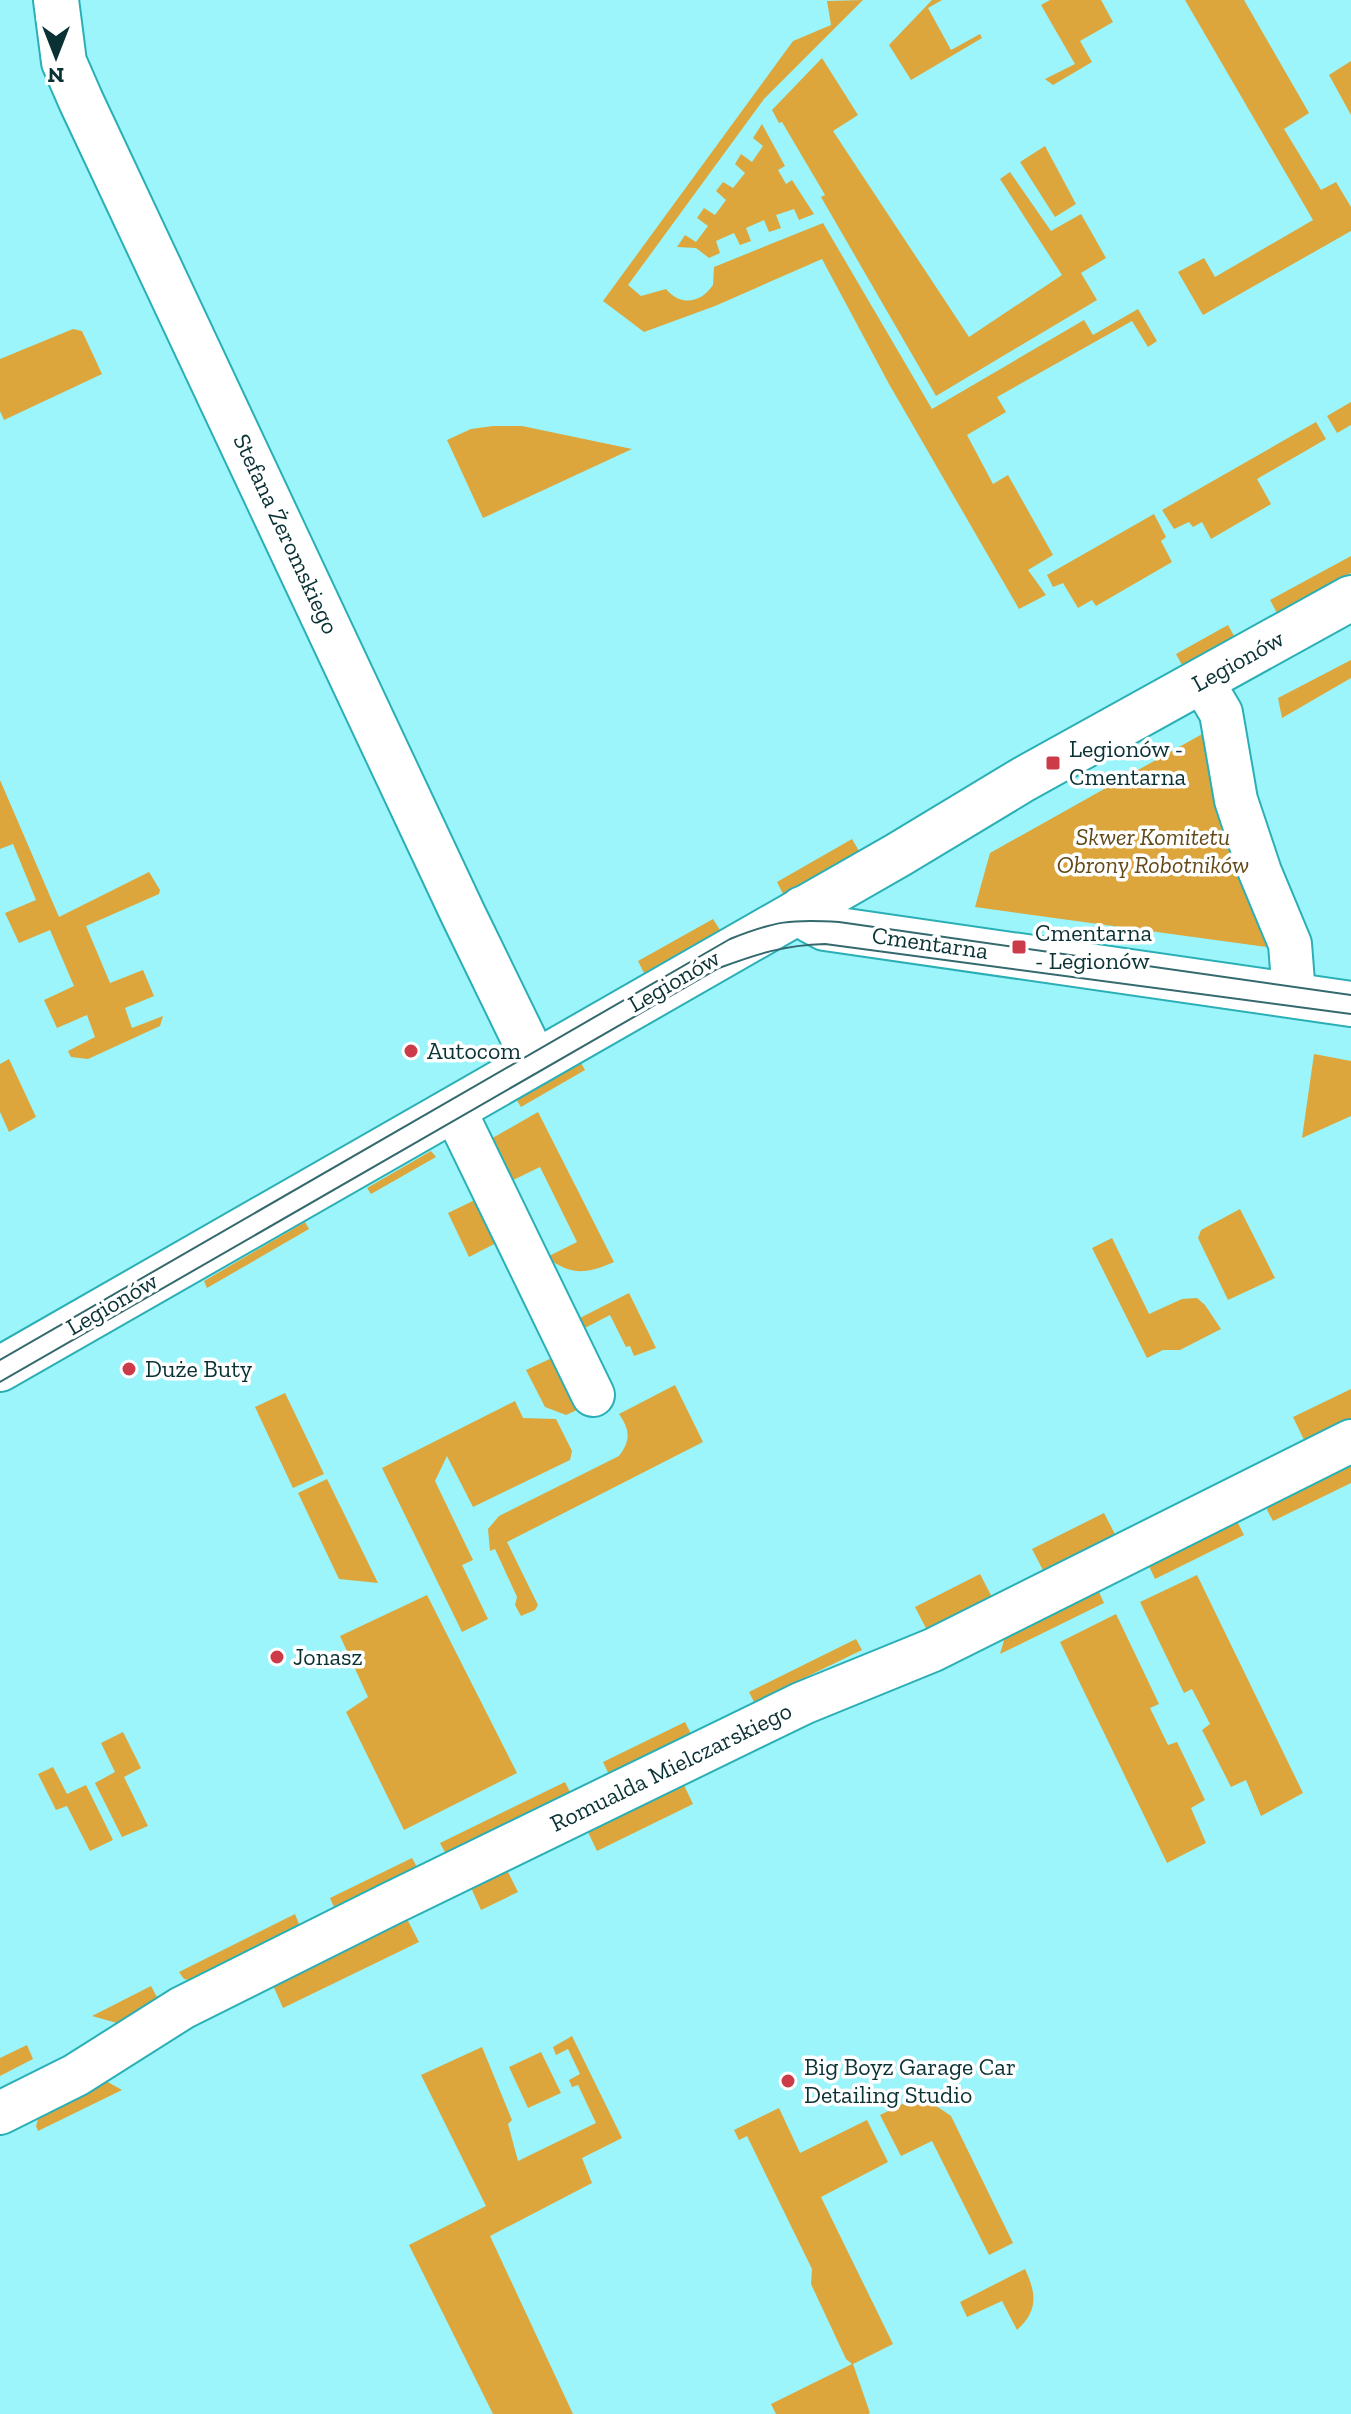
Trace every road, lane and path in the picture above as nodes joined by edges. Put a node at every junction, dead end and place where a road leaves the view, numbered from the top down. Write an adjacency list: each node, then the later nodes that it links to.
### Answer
1 (56, 0): 7 (street, Stefana Żeromskiego)
2 (1351, 598): 3 (street, Legionów)
3 (1202, 681): 4 (street, Legionów); 5 (street)
4 (802, 909): 5 (street, Cmentarna); 7 (street, Legionów)
5 (1294, 995): 6 (street, Cmentarna)
6 (1351, 1004)
7 (535, 1062): 8 (street, Legionów)
8 (454, 1109): 9 (street, Legionów); 10 (street)
9 (0, 1369)
10 (593, 1395)
11 (1351, 1441): 12 (street, Romualda Mielczarskiego)
12 (0, 2113)

